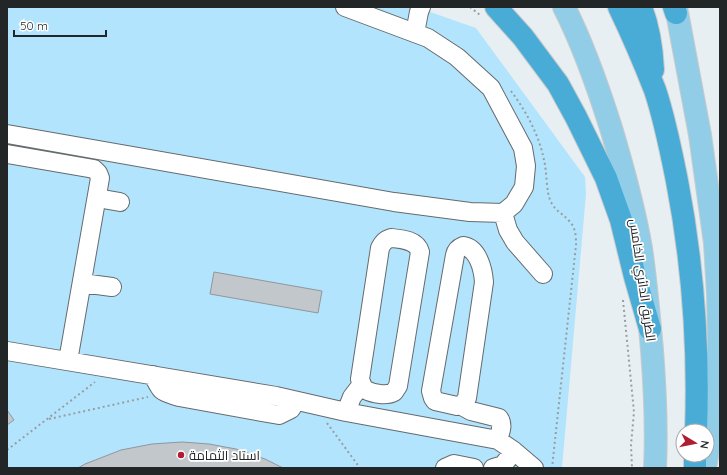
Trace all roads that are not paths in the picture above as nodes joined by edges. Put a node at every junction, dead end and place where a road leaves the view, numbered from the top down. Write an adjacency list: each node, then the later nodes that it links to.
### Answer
1 (345, 7): 9 (lane)
2 (411, 7): 9 (lane)
3 (421, 7): 9 (lane)
4 (564, 7): 19 (main road, الطريق الدائري الخامس)
5 (619, 7): 10 (highway)
6 (642, 7): 10 (highway)
7 (675, 9): 35 (main road)
8 (490, 13): 19 (highway)
9 (410, 31): 15 (lane)
10 (655, 91): 27 (highway)
11 (7, 134): 15 (lane)
12 (7, 154): 13 (lane)
13 (97, 198): 14 (lane); 17 (lane)
14 (120, 202)
15 (503, 213): 16 (lane)
16 (543, 274)
17 (82, 283): 18 (lane); 21 (lane)
18 (112, 287)
19 (650, 329): 34 (main road, الطريق الدائري الخامس)
20 (7, 351): 21 (lane)
21 (68, 361): 22 (lane)
22 (153, 375): 24 (lane); 24 (lane)
23 (364, 387): 23 (lane); 26 (lane)
24 (296, 401): 26 (lane)
25 (460, 405): 25 (lane); 28 (lane)
26 (352, 413): 28 (lane)
27 (696, 423)
28 (498, 440): 29 (lane)
29 (514, 451): 32 (lane); 33 (lane)
30 (445, 468): 31 (lane)
31 (474, 468)
32 (493, 468)
33 (534, 468)
34 (655, 468)
35 (705, 468)

